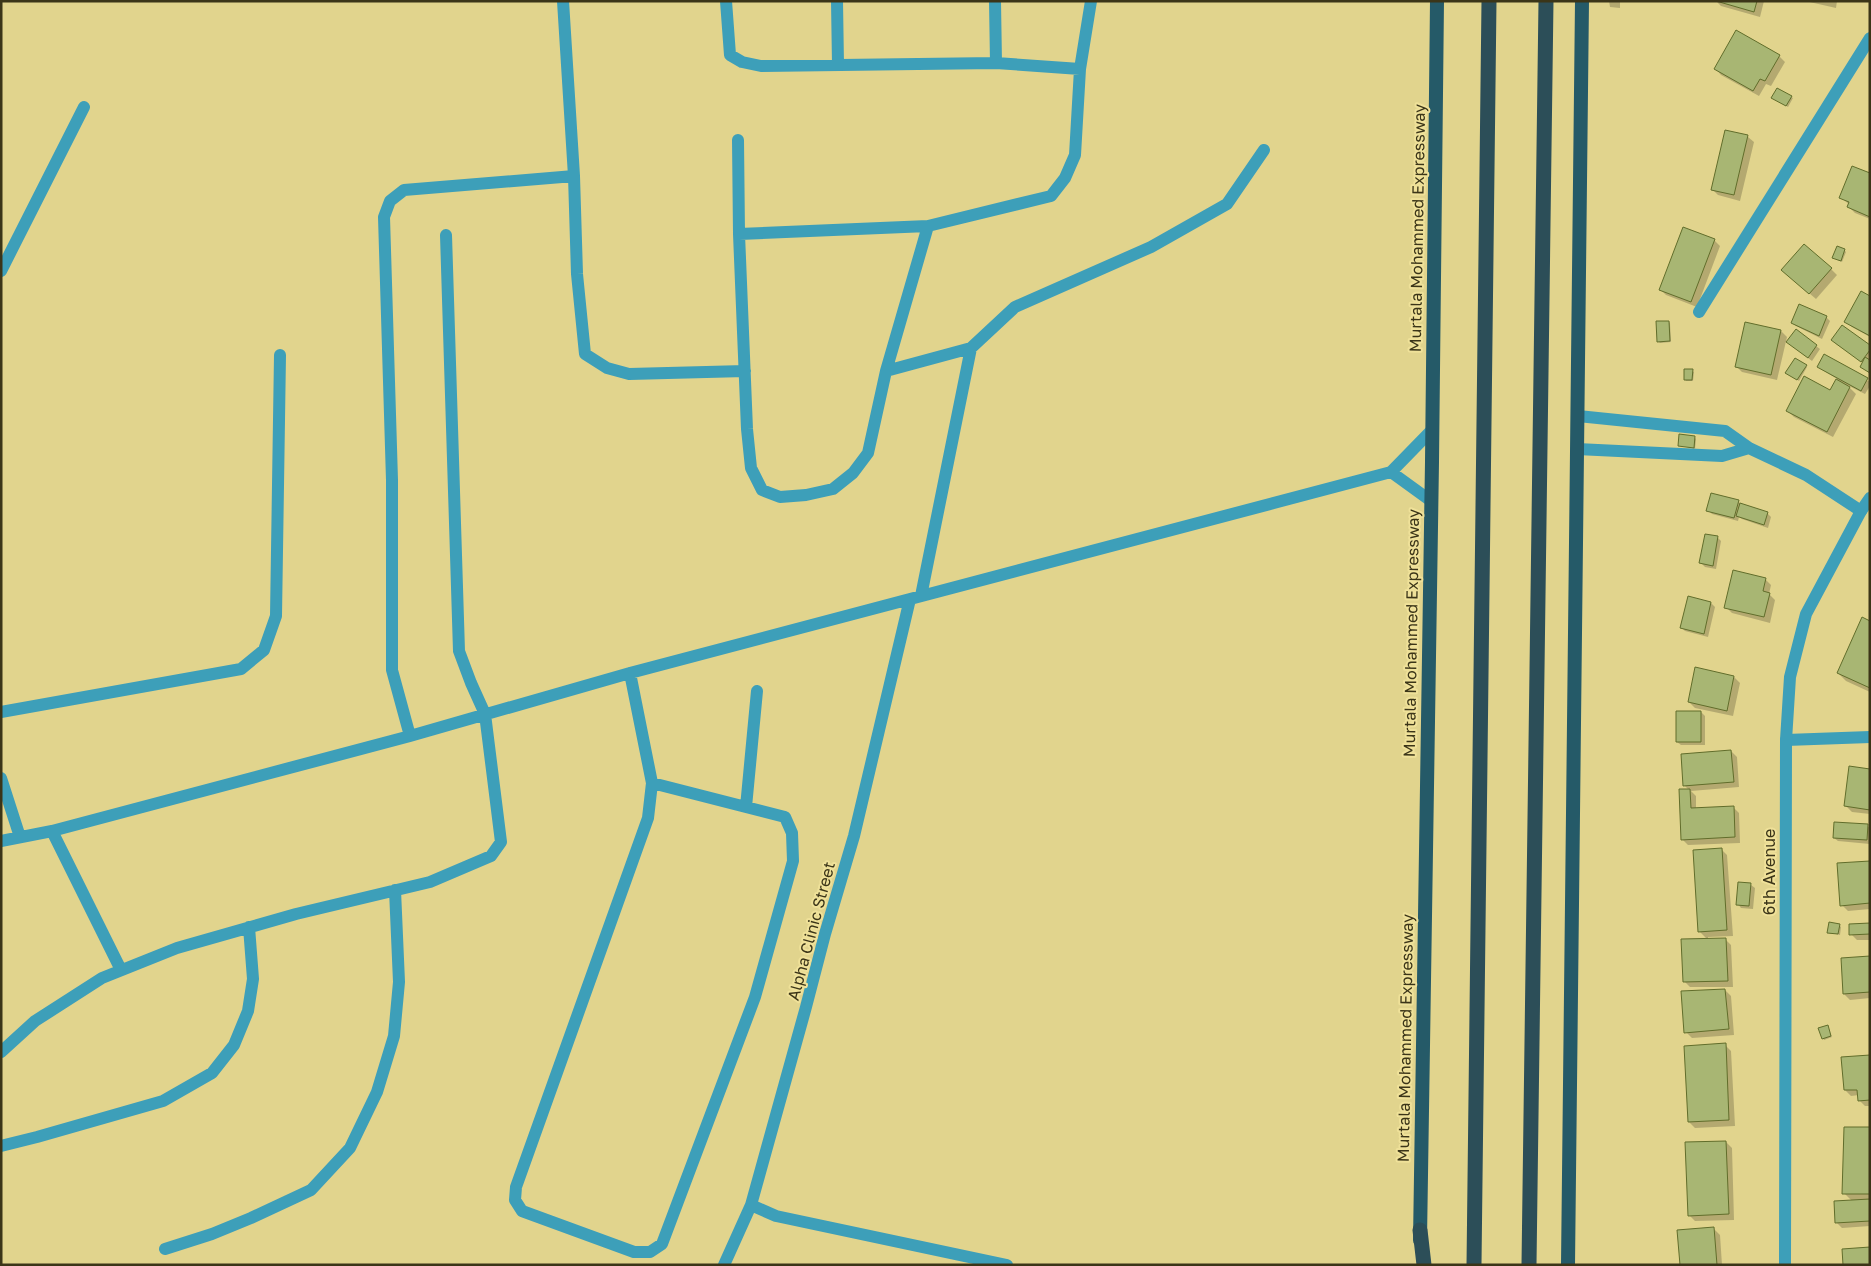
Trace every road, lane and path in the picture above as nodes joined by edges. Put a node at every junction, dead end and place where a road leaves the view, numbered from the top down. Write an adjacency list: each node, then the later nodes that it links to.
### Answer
1 (563, 1): 17 (street)
2 (726, 1): 12 (street)
3 (837, 1): 12 (street)
4 (995, 1): 11 (street)
5 (1091, 1): 13 (street)
6 (1437, 1): 28 (highway, Murtala Mohammed Expressway)
7 (1489, 1): 61 (highway)
8 (1546, 1): 62 (highway)
9 (1582, 1): 27 (highway)
10 (1870, 38): 22 (street)
11 (996, 63): 12 (street); 13 (street)
12 (838, 65)
13 (1080, 69): 18 (street)
14 (84, 107): 21 (street)
15 (738, 140): 19 (street)
16 (1264, 150): 23 (street)
17 (574, 176): 25 (street); 40 (street)
18 (928, 226): 19 (street); 26 (street)
19 (739, 234): 25 (street)
20 (446, 235): 39 (street)
21 (1, 271)
22 (1699, 312)
23 (971, 348): 26 (street); 35 (street, Alpha Clinic Street)
24 (280, 355): 38 (street)
25 (745, 371): 26 (street)
26 (886, 371)
27 (1578, 416): 29 (street); 30 (highway)
28 (1432, 430): 31 (street); 33 (highway, Murtala Mohammed Expressway)
29 (1749, 448): 30 (street); 34 (street)
30 (1577, 449): 63 (highway)
31 (1391, 472): 33 (street); 35 (street)
32 (1870, 498): 34 (street, 6th Avenue)
33 (1431, 501): 55 (highway, Murtala Mohammed Expressway)
34 (1861, 511): 42 (street, 6th Avenue)
35 (915, 598): 36 (street); 54 (street, Alpha Clinic Street)
36 (630, 673): 39 (street); 44 (street)
37 (757, 691): 45 (street)
38 (1, 712)
39 (485, 714): 40 (street); 49 (street)
40 (410, 736): 46 (street)
41 (1870, 738): 42 (street)
42 (1786, 740): 64 (street, 6th Avenue)
43 (1, 778): 47 (street)
44 (652, 784): 45 (street); 45 (street)
45 (746, 808)
46 (52, 831): 47 (street); 51 (street)
47 (20, 837): 48 (street)
48 (1, 841)
49 (395, 890): 50 (street); 56 (street)
50 (249, 927): 51 (street); 53 (street)
51 (121, 970): 52 (street)
52 (1, 1052)
53 (1, 1146)
54 (751, 1205): 57 (street, Alpha Clinic Street); 58 (street)
55 (1420, 1230): 59 (highway, Murtala Mohammed Expressway); 60 (highway)
56 (165, 1249)
57 (724, 1265)
58 (1007, 1265)
59 (1419, 1265)
60 (1424, 1265)
61 (1474, 1265)
62 (1529, 1265)
63 (1568, 1265)
64 (1784, 1265)

